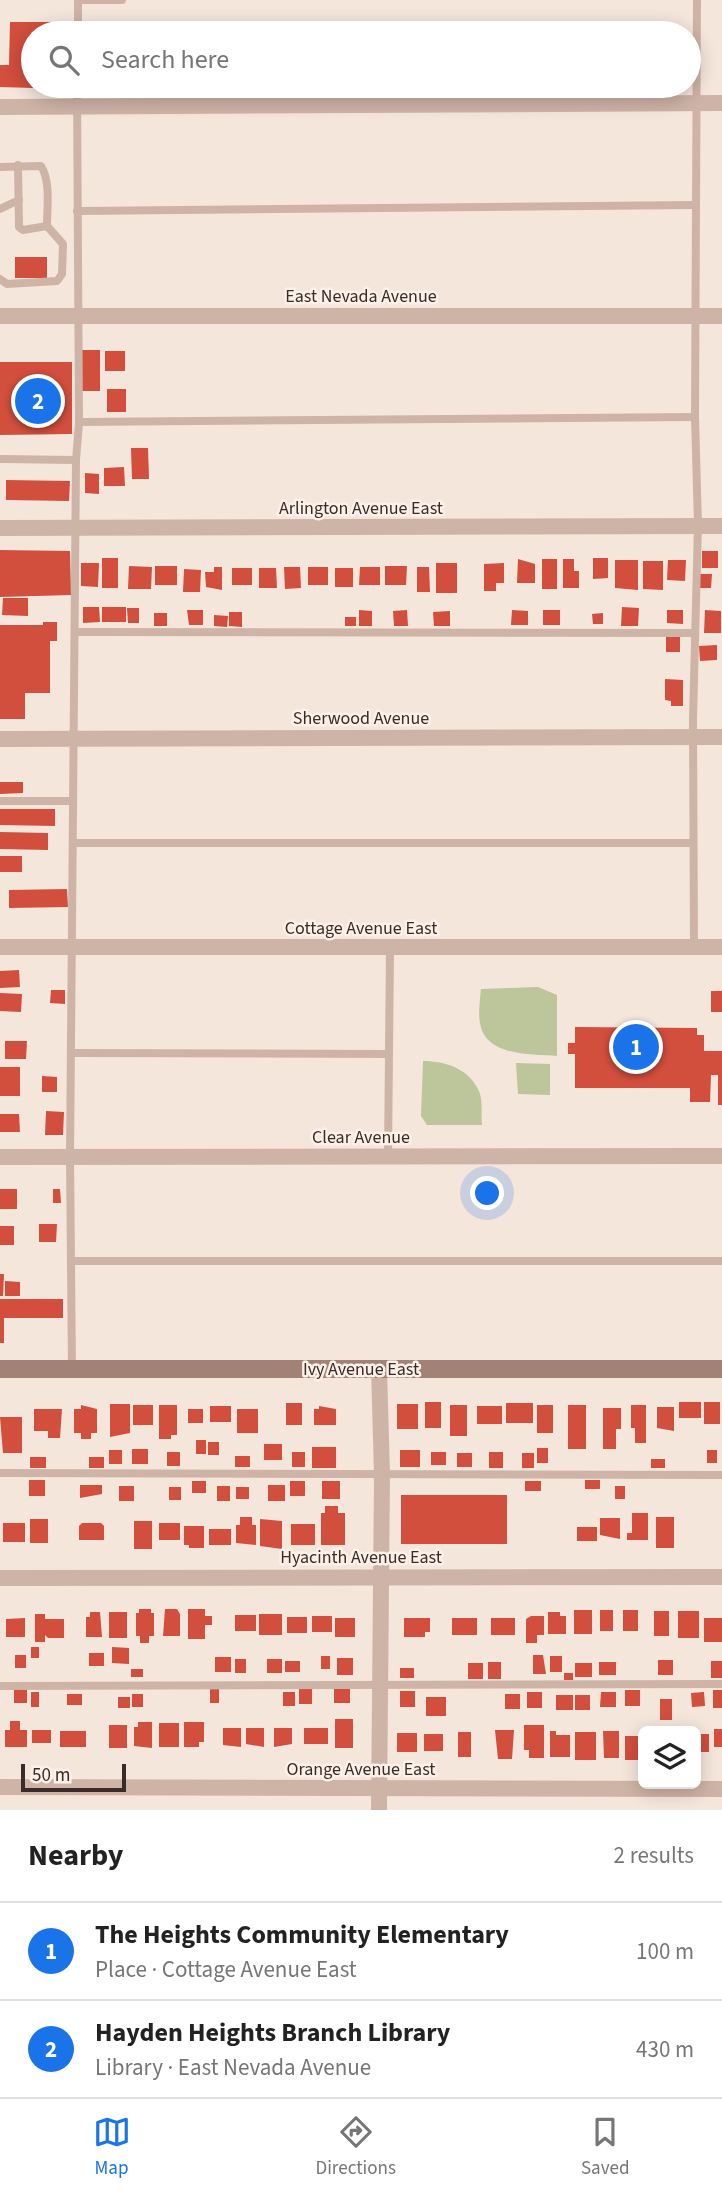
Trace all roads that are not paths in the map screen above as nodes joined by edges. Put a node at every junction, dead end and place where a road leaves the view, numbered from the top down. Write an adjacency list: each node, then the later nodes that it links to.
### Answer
1 (78, 0): 2 (lane); 4 (lane)
2 (122, 0)
3 (697, 0): 5 (lane)
4 (78, 21)
5 (697, 21)
6 (77, 98): 11 (lane)
7 (696, 98): 8 (lane)
8 (696, 103): 9 (street); 11 (street); 15 (lane)
9 (722, 103)
10 (0, 107): 11 (street)
11 (77, 107): 17 (lane)
12 (18, 165): 13 (lane); 14 (lane); 18 (lane)
13 (0, 167)
14 (19, 200): 16 (lane); 18 (lane)
15 (696, 205): 17 (lane); 22 (lane)
16 (0, 209)
17 (77, 211): 20 (lane)
18 (47, 226): 19 (lane)
19 (0, 279)
20 (78, 315): 21 (street, East Nevada Avenue); 22 (street, East Nevada Avenue); 25 (lane)
21 (0, 316)
22 (696, 316): 23 (street, East Nevada Avenue); 24 (lane)
23 (722, 316)
24 (695, 417): 25 (lane); 28 (lane)
25 (79, 422): 27 (lane)
26 (0, 459): 27 (lane)
27 (76, 460): 31 (lane)
28 (698, 525): 29 (street, Arlington Avenue East); 31 (street, Arlington Avenue East); 33 (lane)
29 (722, 526)
30 (0, 528): 31 (street, Arlington Avenue East)
31 (78, 528): 32 (lane)
32 (75, 632): 33 (lane); 37 (lane)
33 (695, 633): 34 (lane)
34 (693, 737): 35 (street, Sherwood Avenue); 37 (street, Sherwood Avenue); 41 (lane)
35 (722, 737)
36 (0, 739): 37 (street, Sherwood Avenue)
37 (73, 739): 39 (lane)
38 (0, 801): 39 (lane)
39 (73, 801): 40 (lane)
40 (73, 843): 41 (lane); 45 (lane)
41 (693, 843): 43 (lane)
42 (0, 947): 45 (street, Cottage Avenue East)
43 (694, 947): 44 (street, Cottage Avenue East); 46 (street, Cottage Avenue East)
44 (722, 947)
45 (73, 948): 46 (street, Cottage Avenue East); 47 (lane)
46 (390, 948): 48 (lane)
47 (72, 1053): 48 (lane); 52 (lane)
48 (389, 1054): 49 (lane)
49 (388, 1156): 50 (street, Clear Avenue); 52 (street, Clear Avenue)
50 (722, 1156)
51 (0, 1157): 52 (street, Clear Avenue)
52 (70, 1157): 53 (lane)
53 (71, 1261): 54 (lane); 58 (lane)
54 (722, 1261)
55 (0, 1369): 58 (street, Ivy Avenue East)
56 (379, 1369): 57 (street, Ivy Avenue East); 58 (street, Ivy Avenue East); 60 (street)
57 (722, 1369)
58 (72, 1370)
59 (0, 1473): 60 (lane)
60 (382, 1474): 61 (lane); 62 (street)
61 (722, 1475)
62 (381, 1575): 63 (street, Hyacinth Avenue East); 64 (street, Hyacinth Avenue East); 66 (street)
63 (722, 1577)
64 (0, 1578)
65 (722, 1684): 66 (lane)
66 (380, 1685): 67 (lane); 69 (street)
67 (0, 1686)
68 (0, 1787): 69 (street, Orange Avenue East)
69 (380, 1788): 70 (street, Orange Avenue East); 71 (street)
70 (722, 1789)
71 (379, 1810)

